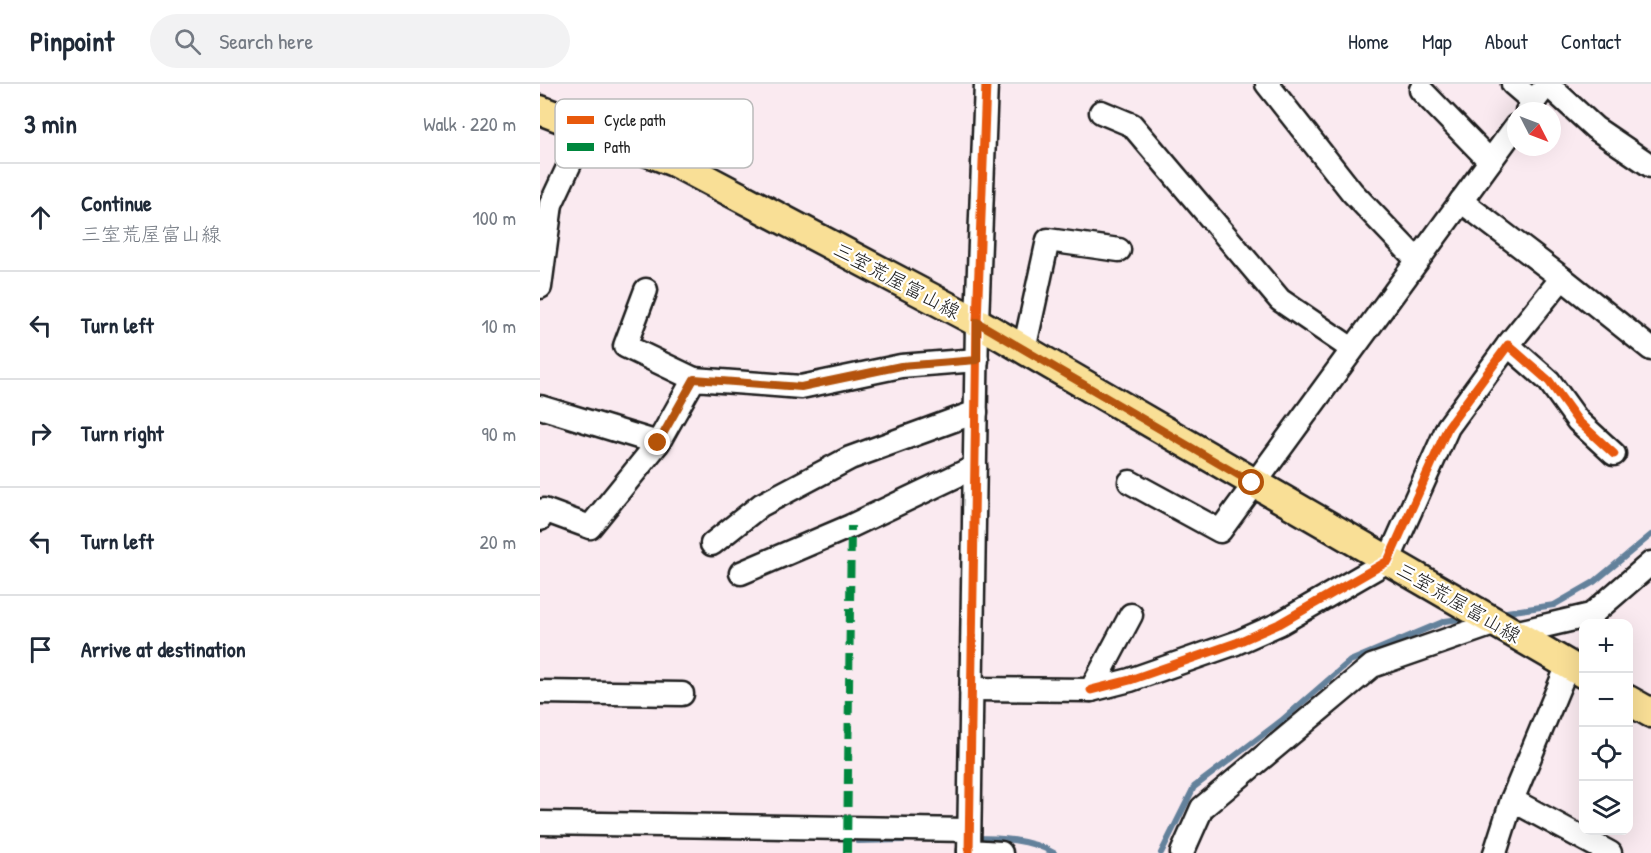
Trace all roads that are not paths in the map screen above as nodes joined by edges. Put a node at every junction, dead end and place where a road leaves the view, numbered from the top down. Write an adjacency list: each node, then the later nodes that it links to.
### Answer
1 (986, 84): 20 (street)
2 (1267, 84): 16 (street)
3 (1513, 84): 5 (street)
4 (1421, 90): 10 (street)
5 (1539, 95): 11 (street)
6 (540, 110): 8 (main road, 三室荒屋富山線)
7 (1101, 112): 22 (street)
8 (555, 115)
9 (1507, 138): 10 (street)
10 (1490, 161): 14 (street)
11 (1651, 166)
12 (568, 168): 18 (street)
13 (685, 168): 20 (main road, 三室荒屋富山線)
14 (1461, 201): 16 (street); 17 (street)
15 (1119, 250): 24 (street)
16 (1417, 260): 22 (street)
17 (1562, 278): 21 (street); 23 (street)
18 (540, 287)
19 (646, 290): 26 (street)
20 (977, 322): 24 (main road, 三室荒屋富山線); 25 (street)
21 (1508, 345): 30 (street); 36 (street)
22 (1352, 349): 33 (street)
23 (1651, 349)
24 (1024, 350): 33 (main road, 三室荒屋富山線)
25 (977, 360): 26 (street); 28 (street)
26 (694, 379): 29 (street)
27 (540, 407): 29 (street)
28 (976, 412): 31 (street); 35 (street)
29 (658, 443): 34 (street)
30 (1614, 454)
31 (975, 467): 38 (street); 42 (street)
32 (1130, 482): 33 (street)
33 (1252, 483): 36 (main road, 三室荒屋富山線)
34 (540, 519)
35 (712, 544)
36 (1388, 561): 40 (main road, 三室荒屋富山線); 43 (street)
37 (1651, 563): 40 (street)
38 (741, 573)
39 (1131, 615): 43 (street)
40 (1505, 628): 41 (main road, 三室荒屋富山線); 52 (street)
41 (1576, 669): 48 (street)
42 (971, 689): 43 (street); 50 (street)
43 (1091, 690)
44 (540, 692): 45 (street)
45 (682, 694)
46 (1633, 702): 47 (main road)
47 (1651, 713)
48 (1512, 800): 53 (street); 54 (street)
49 (540, 824): 50 (street)
50 (969, 845): 51 (street)
51 (1001, 853)
52 (1182, 853)
53 (1495, 853)
54 (1610, 853)

